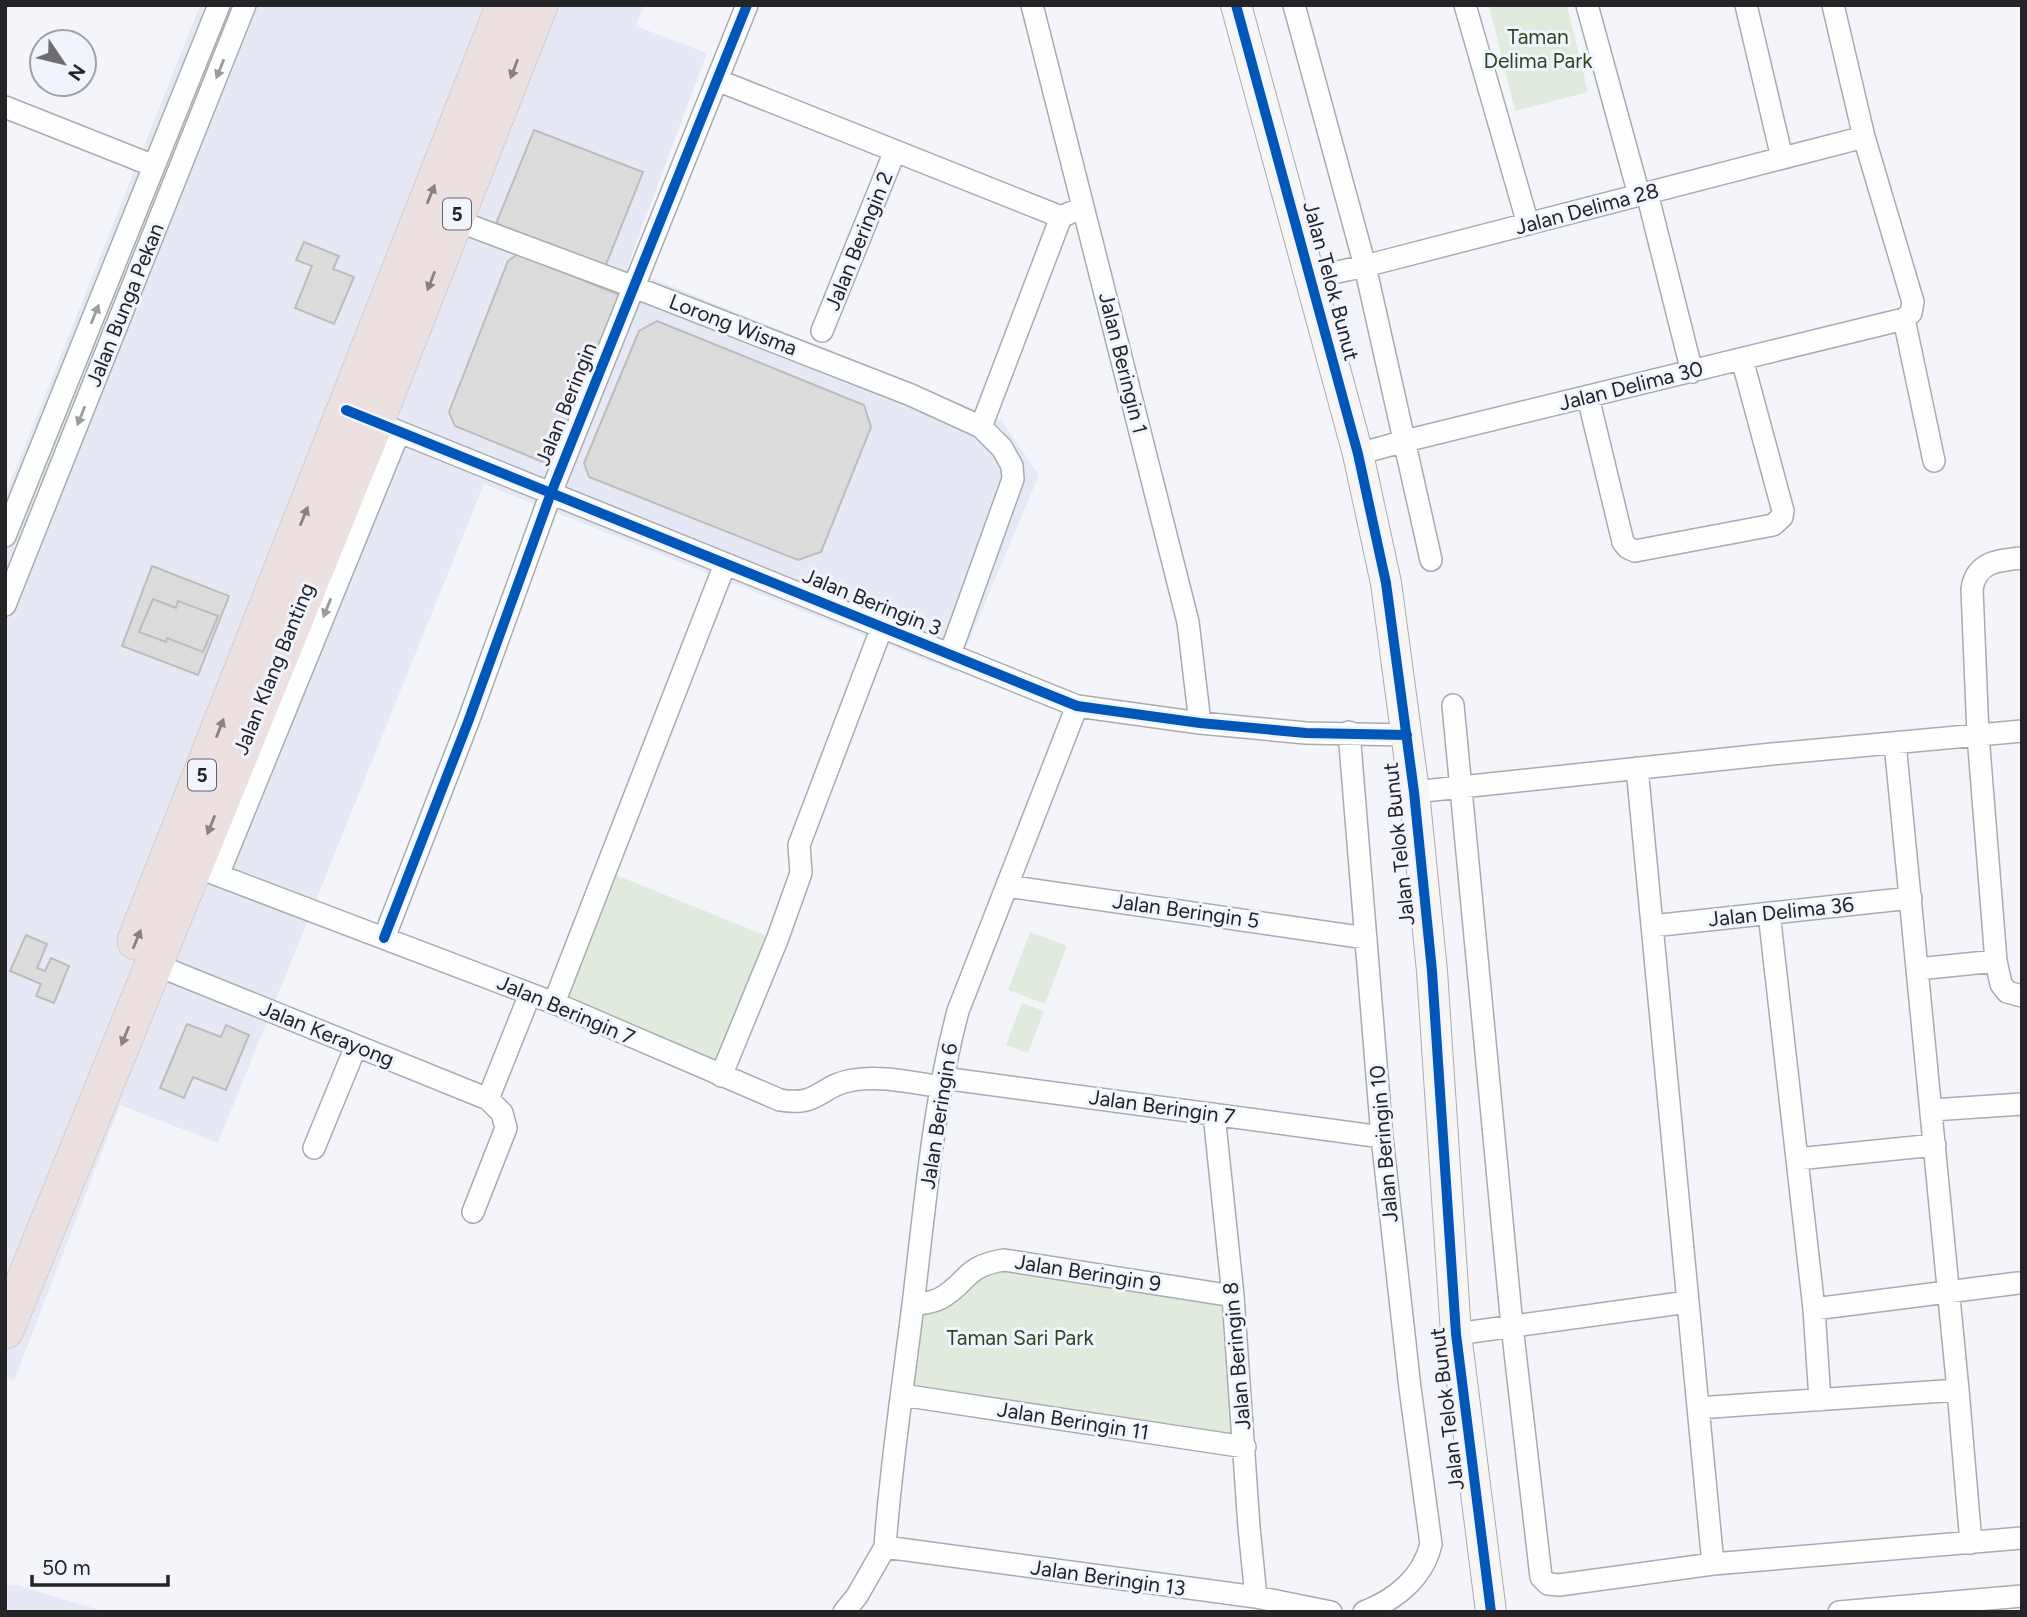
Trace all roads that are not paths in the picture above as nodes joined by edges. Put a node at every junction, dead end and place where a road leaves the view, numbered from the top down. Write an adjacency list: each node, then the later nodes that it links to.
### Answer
1 (219, 5): 18 (street, Jalan Bunga Pekan)
2 (245, 5): 30 (street, Jalan Bunga Pekan, one-way to 30)
3 (505, 5): 34 (highway, Jalan Klang Banting / 5, one-way to 3)
4 (539, 5): 22 (highway, Jalan Klang Banting / 5, one-way to 22)
5 (747, 5): 13 (street, Jalan Beringin)
6 (1236, 5): 25 (street, Jalan Telok Bunut)
7 (1294, 5): 24 (street)
8 (1465, 5): 23 (street)
9 (1587, 5): 19 (street)
10 (1746, 5): 17 (street)
11 (1833, 5): 15 (street)
12 (1029, 7): 20 (street, Jalan Beringin 1)
13 (718, 80): 16 (street); 26 (street, Jalan Beringin)
14 (5, 107): 18 (street)
15 (1864, 137): 17 (street, Jalan Delima 28); 27 (street)
16 (895, 151): 21 (street); 28 (street, Jalan Beringin 2)
17 (1782, 158): 19 (street, Jalan Delima 28)
18 (155, 166): 29 (street, Jalan Bunga Pekan, one-way to 18)
19 (1643, 194): 23 (street, Jalan Delima 28); 32 (street)
20 (1083, 207): 21 (street); 49 (street, Jalan Beringin 1)
21 (1061, 217): 35 (street)
22 (455, 220): 26 (street, Lorong Wisma); 34 (highway, Jalan Klang Banting / 5, one-way to 34)
23 (1528, 224): 24 (street, Jalan Delima 28)
24 (1365, 266): 25 (street, Jalan Delima 28); 36 (street)
25 (1310, 278): 37 (street, Jalan Telok Bunut)
26 (634, 286): 35 (street, Lorong Wisma); 39 (street, Jalan Beringin)
27 (1905, 319): 31 (street, Jalan Delima 30); 38 (street)
28 (822, 331)
29 (84, 341): 30 (street); 40 (street, Jalan Bunga Pekan)
30 (107, 350): 44 (street, Jalan Bunga Pekan, one-way to 44)
31 (1742, 359): 32 (street, Jalan Delima 30); 33 (street)
32 (1692, 372): 33 (street, Jalan Delima 30)
33 (1588, 397): 36 (street, Jalan Delima 30)
34 (373, 421): 39 (street, Jalan Beringin 3); 58 (highway, Jalan Klang Banting / 5, one-way to 58); 79 (highway, Jalan Klang Banting / 5, one-way to 34)
35 (981, 427): 46 (street, Lorong Wisma)
36 (1405, 441): 37 (street, Jalan Delima 30); 42 (street)
37 (1358, 454): 52 (street, Jalan Telok Bunut)
38 (1934, 461)
39 (551, 493): 43 (street, Jalan Beringin 3); 64 (street, Jalan Beringin)
40 (5, 536)
41 (2022, 558): 53 (street)
42 (1431, 560)
43 (725, 564): 45 (street, Jalan Beringin 3); 70 (street)
44 (5, 605)
45 (882, 627): 46 (street, Jalan Beringin 3); 72 (street)
46 (950, 654): 48 (street, Jalan Beringin 3)
47 (1453, 705): 56 (street)
48 (1077, 706): 49 (street, Jalan Beringin 3); 59 (street, Jalan Beringin 6)
49 (1200, 723): 51 (street, Jalan Beringin 3)
50 (2022, 731): 53 (street)
51 (1349, 732): 52 (street, Jalan Beringin 3); 63 (street, Jalan Beringin 10)
52 (1407, 735): 57 (street, Jalan Telok Bunut)
53 (1978, 736): 54 (street); 65 (street)
54 (1895, 743): 55 (street); 60 (street)
55 (1637, 768): 56 (street); 62 (street)
56 (1461, 786): 57 (street); 91 (street)
57 (1414, 792): 93 (street, Jalan Telok Bunut)
58 (206, 870): 64 (street, Jalan Beringin 7); 66 (highway, Jalan Klang Banting / 5)
59 (1007, 886): 63 (street, Jalan Beringin 5); 73 (street, Jalan Beringin 6)
60 (1911, 898): 61 (street, Jalan Delima 36); 67 (street)
61 (1769, 914): 62 (street, Jalan Delima 36); 82 (street)
62 (1652, 926): 88 (street)
63 (1366, 937): 78 (street, Jalan Beringin 10)
64 (384, 938): 68 (street, Jalan Beringin 7)
65 (1996, 961): 67 (street); 69 (street)
66 (154, 964): 71 (street, Jalan Kerayong); 79 (highway, Jalan Klang Banting / 5, one-way to 79)
67 (1918, 969): 76 (street)
68 (530, 994): 70 (street, Jalan Beringin 7); 74 (street)
69 (2022, 996)
70 (554, 1003): 72 (street, Jalan Beringin 7)
71 (356, 1046): 74 (street, Jalan Kerayong); 81 (street)
72 (721, 1076): 73 (street, Jalan Beringin 7)
73 (942, 1082): 77 (street, Jalan Beringin 7); 89 (street, Jalan Beringin 6)
74 (492, 1103): 83 (street)
75 (2022, 1104): 76 (street)
76 (1932, 1111): 80 (street)
77 (1214, 1114): 78 (street, Jalan Beringin 7); 87 (street, Jalan Beringin 8)
78 (1382, 1137): 107 (street, Jalan Beringin 10)
79 (69, 1144): 84 (highway, Jalan Klang Banting / 5); 92 (highway, Jalan Klang Banting / 5)
80 (1935, 1145): 82 (street); 86 (street)
81 (314, 1148)
82 (1797, 1159): 90 (street)
83 (473, 1212)
84 (5, 1270)
85 (2018, 1283): 86 (street)
86 (1950, 1292): 90 (street); 94 (street)
87 (1233, 1296): 89 (street, Jalan Beringin 9); 98 (street, Jalan Beringin 8)
88 (1688, 1302): 91 (street); 97 (street)
89 (913, 1305): 95 (street, Jalan Beringin 6)
90 (1814, 1308): 96 (street)
91 (1513, 1326): 93 (street); 102 (street)
92 (5, 1330)
93 (1456, 1334): 108 (street, Jalan Telok Bunut)
94 (1958, 1390): 96 (street); 100 (street)
95 (902, 1395): 98 (street, Jalan Beringin 11); 101 (street, Jalan Beringin 6)
96 (1820, 1400): 97 (street)
97 (1698, 1408): 102 (street)
98 (1245, 1447): 104 (street, Jalan Beringin 8)
99 (2022, 1538): 100 (street)
100 (1971, 1543): 102 (street)
101 (885, 1547): 104 (street, Jalan Beringin 13); 105 (street)
102 (1713, 1564)
103 (2022, 1596): 109 (street)
104 (1256, 1597): 106 (street, Jalan Beringin 13)
105 (844, 1612)
106 (1331, 1612)
107 (1364, 1612)
108 (1491, 1612)
109 (1839, 1612)

